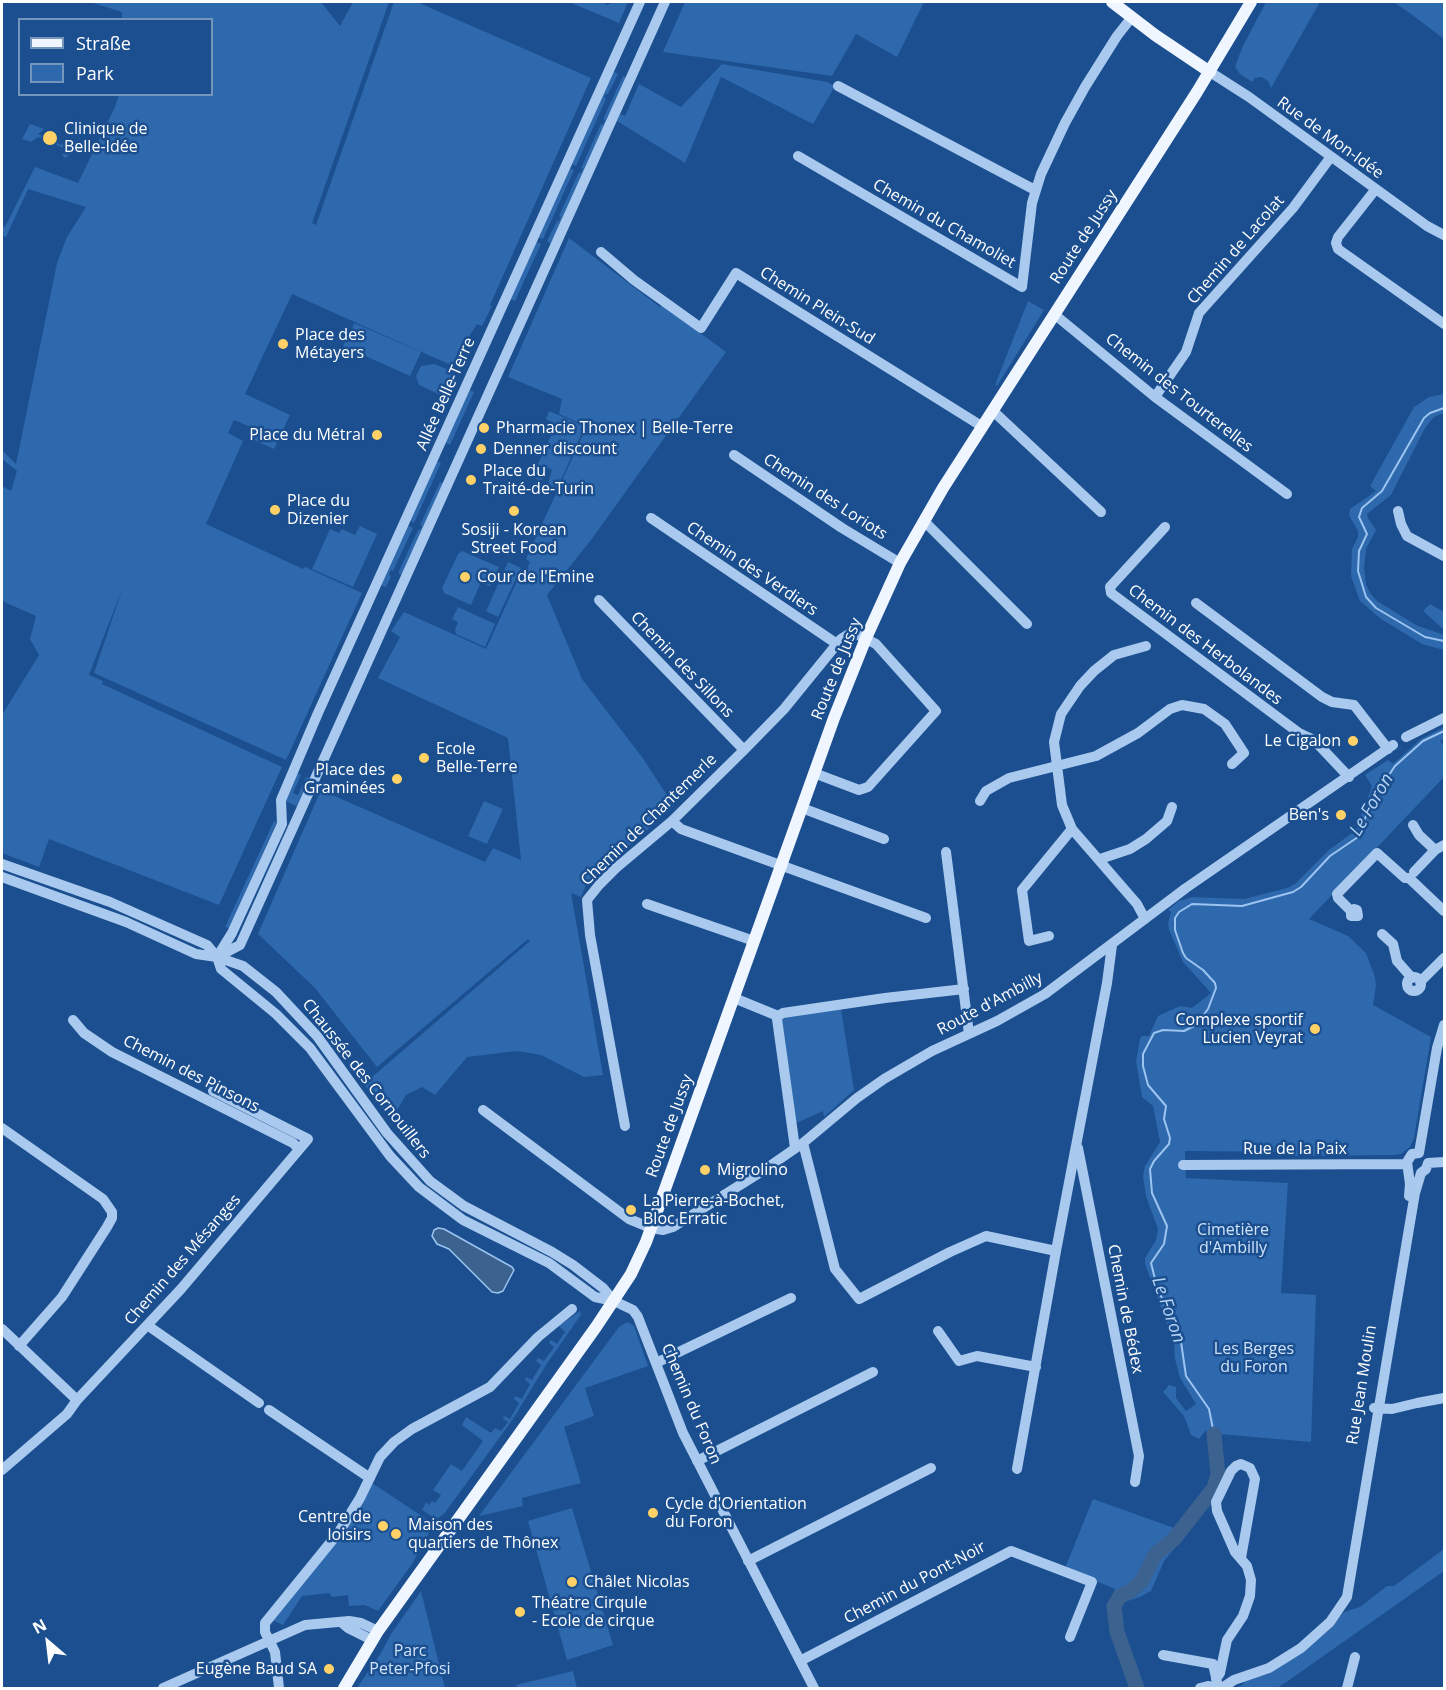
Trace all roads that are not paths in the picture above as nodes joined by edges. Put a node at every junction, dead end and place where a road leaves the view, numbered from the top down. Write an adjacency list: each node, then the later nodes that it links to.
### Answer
1 (640, 2): 66 (street, Allée Belle-Terre)
2 (664, 2): 66 (street)
3 (1112, 2): 5 (main road)
4 (1251, 2): 6 (main road, Route de Jussy)
5 (1132, 17): 6 (main road); 10 (street, Chemin du Chamoliet)
6 (1210, 72): 9 (street, Rue de Mon-Idée); 16 (main road, Route de Jussy)
7 (838, 86): 10 (street)
8 (798, 156): 10 (street, Chemin du Chamoliet)
9 (1330, 158): 11 (street, Rue de Mon-Idée); 18 (street, Chemin de Lacolat)
10 (1035, 190)
11 (1375, 190): 12 (street, Rue de Mon-Idée); 17 (street)
12 (1432, 229): 13 (street, Rue de Mon-Idée); 14 (street, Rue de Mon-Idée)
13 (1444, 235)
14 (1444, 241)
15 (601, 252): 20 (street, Chemin Plein-Sud)
16 (1054, 314): 18 (street, Chemin des Tourterelles); 19 (main road, Route de Jussy)
17 (1444, 324)
18 (1155, 398): 22 (street, Chemin des Tourterelles)
19 (993, 411): 20 (main road, Route de Jussy); 24 (street)
20 (982, 427): 26 (main road, Route de Jussy)
21 (734, 455): 29 (street, Chemin des Loriots)
22 (1287, 494)
23 (1398, 511): 28 (street)
24 (1101, 512)
25 (651, 518): 34 (street, Chemin des Verdiers)
26 (924, 521): 29 (main road, Route de Jussy); 32 (street)
27 (1165, 527): 42 (street, Chemin des Herbolandes)
28 (1444, 556)
29 (900, 563): 33 (main road, Route de Jussy)
30 (599, 600): 38 (street, Chemin des Sillons)
31 (1196, 603): 42 (street, Route d'Ambilly)
32 (1026, 624)
33 (866, 638): 34 (street); 41 (main road, Route de Jussy); 41 (street)
34 (837, 644): 38 (street, Chemin de Chantemerle)
35 (1146, 646): 40 (street)
36 (1444, 718): 37 (street)
37 (1406, 737)
38 (744, 750): 46 (street, Chemin de Chantemerle)
39 (1232, 764): 40 (street)
40 (1056, 766): 43 (street); 48 (street)
41 (814, 773): 45 (main road, Route de Jussy)
42 (1349, 777): 61 (street, Route d'Ambilly)
43 (980, 801)
44 (1172, 807): 52 (street)
45 (802, 808): 49 (street); 54 (main road, Route de Jussy)
46 (672, 821): 54 (street); 76 (street, Chemin de Chantemerle)
47 (1413, 825): 50 (street)
48 (1072, 829): 52 (street); 63 (street)
49 (884, 839)
50 (1442, 847): 55 (street)
51 (946, 852): 68 (street)
52 (1100, 860): 61 (street)
53 (2, 864): 66 (street, Chaussée des Cornouillers)
54 (782, 865): 60 (street); 64 (main road, Route de Jussy)
55 (1414, 872)
56 (2, 877): 66 (street, Chaussée des Cornouillers)
57 (646, 904): 64 (street)
58 (1444, 910): 59 (street)
59 (1351, 911)
60 (926, 918)
61 (1145, 919): 65 (street, Route d'Ambilly)
62 (1382, 934): 67 (street)
63 (1049, 936)
64 (754, 941): 69 (main road, Route de Jussy)
65 (1112, 945): 73 (street, Route d'Ambilly); 78 (street, Chemin de Bédex)
66 (217, 957): 90 (street, Chaussée des Cornouillers); 90 (street, Chaussée des Cornouillers)
67 (1444, 958)
68 (964, 989): 70 (street); 73 (street)
69 (734, 998): 70 (street); 87 (main road, Route de Jussy)
70 (778, 1016): 79 (street)
71 (73, 1020): 80 (street, Chemin des Pinsons)
72 (1444, 1025): 81 (street)
73 (969, 1034): 79 (street, Route d'Ambilly)
74 (213, 1091): 80 (street)
75 (483, 1110): 87 (street)
76 (625, 1126)
77 (2, 1128): 95 (street)
78 (1077, 1142): 88 (street, Chemin de Bédex); 109 (street, Chemin de Bédex)
79 (799, 1146): 87 (street, Route d'Ambilly); 88 (street)
80 (299, 1149): 92 (street, Chemin des Mésanges)
81 (1419, 1153): 82 (street); 85 (street)
82 (1428, 1162): 83 (street); 86 (street)
83 (1444, 1162)
84 (1183, 1165): 85 (street, Rue de la Paix)
85 (1408, 1166): 86 (street); 102 (street, Rue Jean Moulin)
86 (1421, 1173): 102 (street, Rue Jean Moulin)
87 (651, 1228): 90 (main road, Route de Jussy)
88 (1056, 1251): 97 (street, Chemin de Bédex)
89 (791, 1298): 96 (street)
90 (614, 1300): 96 (street, Chemin du Foron); 112 (main road, Route de Jussy)
91 (572, 1309): 108 (street)
92 (147, 1325): 100 (street, Chemin des Mésanges); 101 (street)
93 (2, 1329): 95 (street)
94 (938, 1331): 97 (street)
95 (19, 1346): 100 (street)
96 (656, 1363): 104 (street, Chemin du Foron)
97 (1036, 1367): 106 (street, Chemin de Bédex)
98 (873, 1372): 104 (street)
99 (1444, 1398): 102 (street)
100 (77, 1400): 107 (street, Chemin des Mésanges)
101 (259, 1403)
102 (1377, 1403): 118 (street, Rue Jean Moulin)
103 (269, 1410): 108 (street)
104 (697, 1461): 111 (street, Chemin du Foron)
105 (930, 1467): 111 (street)
106 (1017, 1468)
107 (2, 1470)
108 (369, 1478): 114 (street)
109 (1135, 1482)
110 (1241, 1558): 110 (street); 118 (street)
111 (748, 1561): 117 (street, Chemin du Foron)
112 (375, 1635): 114 (street); 121 (main road, Route de Jussy)
113 (1070, 1637): 117 (street, Chemin du Pont-Noir)
114 (269, 1639): 119 (street); 120 (street)
115 (1163, 1655): 118 (street)
116 (1355, 1657): 124 (street)
117 (800, 1660): 122 (street, Chemin du Foron)
118 (1220, 1686): 123 (street)
119 (163, 1689)
120 (279, 1689)
121 (344, 1689)
122 (814, 1689)
123 (1200, 1689)
124 (1347, 1689)

